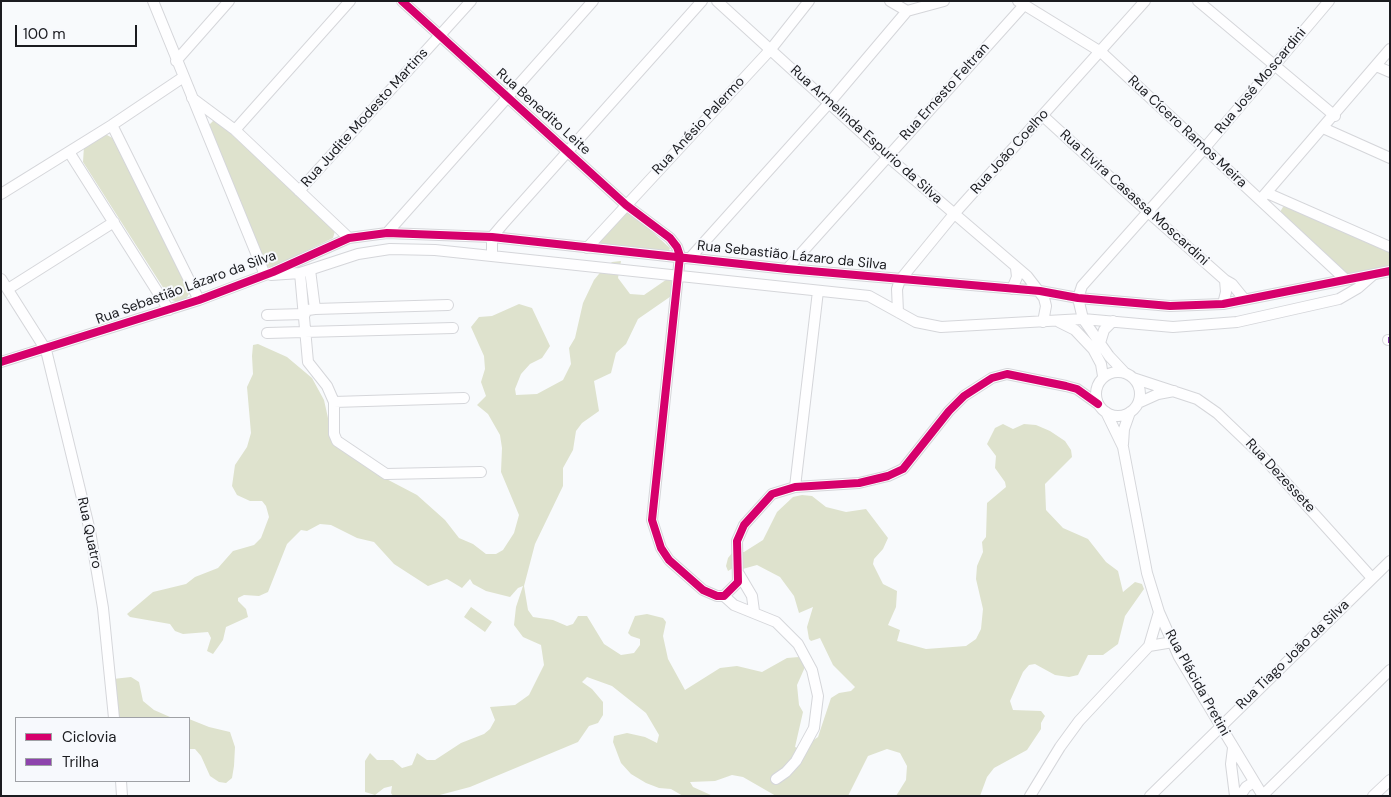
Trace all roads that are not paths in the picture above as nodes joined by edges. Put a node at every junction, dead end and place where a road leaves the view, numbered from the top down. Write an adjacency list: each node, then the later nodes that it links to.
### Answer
1 (153, 1): 21 (street)
2 (229, 1): 21 (street)
3 (350, 1): 33 (street)
4 (402, 1): 17 (street, Rua Benedito Leite)
5 (471, 1): 17 (street, Rua Judite Modesto Martins)
6 (593, 1): 26 (street)
7 (702, 1): 35 (street)
8 (717, 1): 18 (street, Rua Armelinda Espurio da Silva)
9 (809, 1): 18 (street, Rua Anésio Palermo)
10 (890, 1): 16 (street)
11 (944, 1): 16 (street)
12 (1145, 1): 20 (street, Rua João Coelho)
13 (1198, 1): 22 (street)
14 (1329, 1): 22 (street, Rua José Moscardini)
15 (1021, 3): 20 (street, Rua Cícero Ramos Meira); 37 (street, Rua Ernesto Feltran)
16 (907, 11): 28 (street)
17 (440, 35): 26 (street, Rua Benedito Leite); 39 (street, Rua Judite Modesto Martins)
18 (771, 49): 28 (street, Rua Armelinda Espurio da Silva); 42 (street, Rua Anésio Palermo)
19 (1390, 49): 23 (street)
20 (1101, 52): 29 (street, Rua João Coelho); 34 (street, Rua Cícero Ramos Meira)
21 (176, 61): 25 (street)
22 (1275, 65): 30 (street); 34 (street, Rua José Moscardini)
23 (1376, 66): 24 (street); 30 (street)
24 (1390, 72)
25 (182, 78): 27 (street); 31 (street)
26 (507, 96): 35 (street, Rua Benedito Leite); 46 (street)
27 (192, 98): 33 (street); 58 (street)
28 (830, 102): 37 (street, Rua Armelinda Espurio da Silva); 52 (street)
29 (1043, 116): 43 (street, Rua Elvira Casassa Moscardini); 44 (street, Rua João Coelho)
30 (1335, 116): 32 (street)
31 (112, 125): 36 (street); 69 (street)
32 (1323, 128): 38 (street); 41 (street)
33 (235, 130): 39 (street)
34 (1203, 150): 41 (street, Rua Cícero Ramos Meira); 43 (street, Rua José Moscardini)
35 (566, 151): 42 (street, Rua Benedito Leite); 47 (street)
36 (69, 152): 40 (street); 45 (street)
37 (887, 156): 44 (street, Rua Armelinda Espurio da Silva); 54 (street, Rua Ernesto Feltran)
38 (1390, 158)
39 (299, 190): 48 (street)
40 (1, 194)
41 (1263, 196): 49 (street); 60 (street, Rua Cícero Ramos Meira)
42 (626, 205): 50 (street, Rua Anésio Palermo); 52 (street, Rua Benedito Leite)
43 (1147, 211): 63 (street, Rua Elvira Casassa Moscardini); 68 (street, Rua José Moscardini)
44 (954, 214): 53 (street, Rua Armelinda Espurio da Silva); 62 (street, Rua João Coelho)
45 (114, 222): 64 (street); 73 (street)
46 (387, 233): 47 (street, Rua Sebastião Lázaro da Silva); 48 (street, Rua Sebastião Lázaro da Silva)
47 (492, 237): 50 (street, Rua Sebastião Lázaro da Silva); 51 (street)
48 (349, 238): 58 (street, Rua Sebastião Lázaro da Silva)
49 (1390, 247)
50 (587, 248): 52 (street, Rua Sebastião Lázaro da Silva)
51 (492, 256): 56 (street, Rua Sebastião Lázaro da Silva); 59 (street, Rua Sebastião Lázaro da Silva)
52 (681, 257): 54 (street, Rua Sebastião Lázaro da Silva); 59 (street)
53 (1016, 268): 65 (street); 67 (street, Rua Armelinda Espurio da Silva)
54 (787, 269): 62 (street, Rua Sebastião Lázaro da Silva)
55 (1390, 270): 57 (street, Rua Sebastião Lázaro da Silva)
56 (305, 272): 58 (street, Rua Sebastião Lázaro da Silva); 74 (street)
57 (1375, 273): 60 (street, Rua Sebastião Lázaro da Silva); 78 (street, Rua Sebastião Lázaro da Silva)
58 (269, 274): 69 (street, Rua Sebastião Lázaro da Silva)
59 (674, 275): 66 (street, Rua Sebastião Lázaro da Silva); 103 (street)
60 (1344, 278): 70 (street, Rua Sebastião Lázaro da Silva)
61 (1, 279): 64 (street, Rua Quatro)
62 (900, 280): 65 (street, Rua Sebastião Lázaro da Silva); 75 (street)
63 (1225, 280): 70 (street, Rua Elvira Casassa Moscardini); 71 (street)
64 (8, 289): 85 (street, Rua Quatro)
65 (1012, 290): 67 (street, Rua Sebastião Lázaro da Silva)
66 (818, 291): 75 (street, Rua Sebastião Lázaro da Silva); 99 (street)
67 (1040, 292): 68 (street, Rua Sebastião Lázaro da Silva); 79 (street)
68 (1078, 298): 71 (street, Rua Sebastião Lázaro da Silva); 77 (street)
69 (199, 300): 73 (street, Rua Sebastião Lázaro da Silva)
70 (1246, 300): 71 (street, Rua Sebastião Lázaro da Silva)
71 (1223, 304)
72 (448, 305): 74 (street)
73 (169, 310): 85 (street, Rua Sebastião Lázaro da Silva)
74 (308, 311): 76 (street); 82 (street)
75 (898, 312): 79 (street, Rua Sebastião Lázaro da Silva)
76 (267, 315)
77 (1083, 320): 78 (street, Rua Sebastião Lázaro da Silva); 80 (street, Rua Sebastião Lázaro da Silva); 84 (street)
78 (1113, 321): 84 (street)
79 (1043, 322): 80 (street, Rua Sebastião Lázaro da Silva)
80 (1059, 322): 88 (street)
81 (453, 328): 82 (street)
82 (306, 331): 83 (street); 92 (street)
83 (268, 333)
84 (1100, 343): 87 (street)
85 (46, 350): 86 (street, Rua Sebastião Lázaro da Silva); 109 (street, Rua Quatro)
86 (1, 362)
87 (1130, 376): 88 (street); 90 (street, Rua Dezessete); 93 (street)
88 (1101, 379): 89 (street); 94 (street)
89 (1077, 389): 94 (street); 99 (street)
90 (1175, 391): 93 (street); 102 (street, Rua Dezessete)
91 (464, 398): 92 (street)
92 (334, 402): 98 (street)
93 (1138, 403): 96 (street)
94 (1098, 404): 95 (street)
95 (1106, 412): 96 (street); 97 (street, Rua Plácida Pretini)
96 (1130, 412): 97 (street, Rua Plácida Pretini)
97 (1123, 447): 105 (street, Rua Plácida Pretini)
98 (480, 472)
99 (795, 487): 101 (street)
100 (1390, 561): 102 (street, Rua Tiago João da Silva)
101 (739, 574): 103 (street); 104 (street)
102 (1372, 578): 110 (street, Rua Tiago João da Silva)
103 (724, 596): 104 (street)
104 (754, 611): 112 (street)
105 (1159, 612): 106 (street, Rua Plácida Pretini); 107 (street)
106 (1173, 642): 107 (street); 110 (street, Rua Plácida Pretini)
107 (1149, 646): 118 (street)
108 (1390, 670): 121 (street)
109 (114, 717)
110 (1220, 726): 111 (street, Rua Plácida Pretini); 116 (street, Rua Tiago João da Silva)
111 (1233, 748): 115 (street, Rua Plácida Pretini); 119 (street)
112 (776, 779)
113 (1390, 780): 122 (street)
114 (121, 782): 117 (street)
115 (1254, 782): 120 (street); 121 (street, Rua Plácida Pretini)
116 (1153, 794)
117 (122, 796)
118 (1030, 796)
119 (1235, 796)
120 (1240, 796)
121 (1263, 796)
122 (1374, 796)

